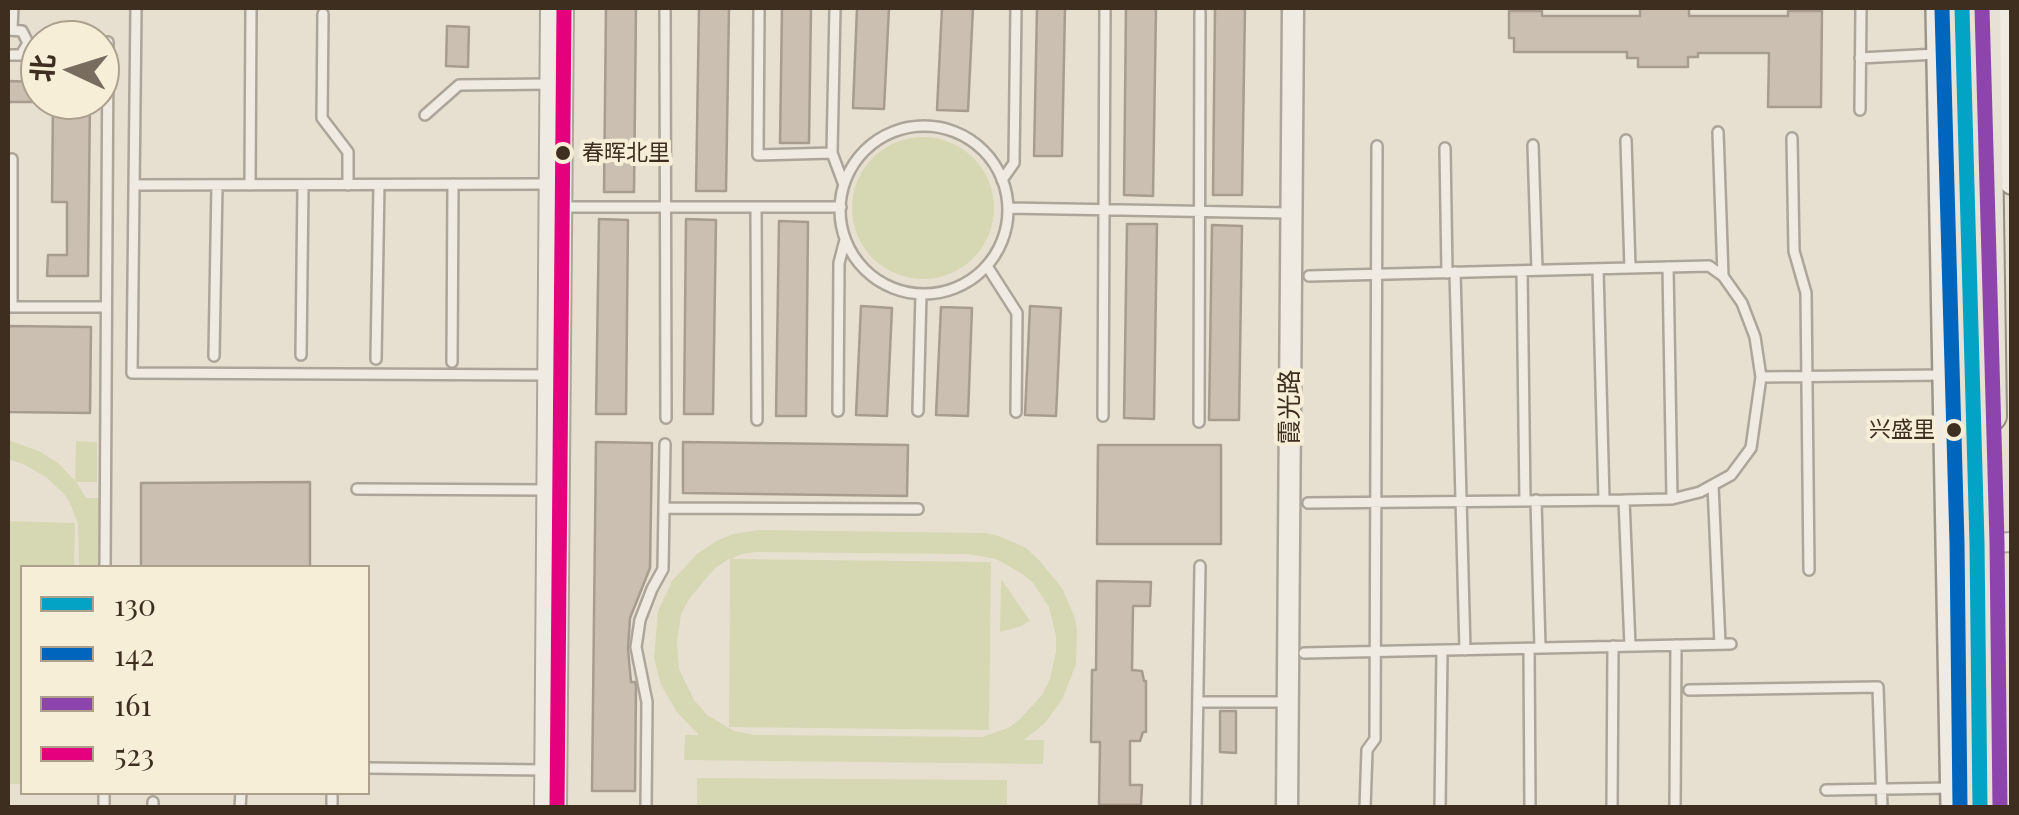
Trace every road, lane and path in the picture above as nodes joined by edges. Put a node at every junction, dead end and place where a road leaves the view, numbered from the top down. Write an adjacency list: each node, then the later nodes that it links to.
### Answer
1 (13, 8): 20 (lane)
2 (136, 8): 41 (lane)
3 (251, 8): 43 (lane)
4 (550, 8): 23 (street)
5 (564, 8): 23 (street)
6 (665, 8): 47 (lane)
7 (759, 8): 33 (lane)
8 (835, 8): 33 (lane)
9 (1016, 8): 35 (lane)
10 (1105, 8): 51 (lane)
11 (1281, 8): 53 (street, 霞光路)
12 (1294, 8): 53 (street, 霞光路)
13 (1860, 8): 22 (lane)
14 (1939, 8): 21 (main road)
15 (1962, 8): 116 (main road)
16 (1986, 8): 96 (main road)
17 (2006, 8): 36 (main road)
18 (1200, 12): 52 (lane)
19 (323, 14): 45 (lane)
20 (10, 29)
21 (1940, 54): 22 (lane); 73 (main road)
22 (1860, 58): 24 (lane)
23 (556, 84): 25 (lane); 39 (street)
24 (1860, 110)
25 (424, 115)
26 (107, 120): 67 (lane)
27 (1718, 132): 64 (lane)
28 (1792, 138): 74 (lane)
29 (1626, 140): 57 (lane)
30 (1533, 145): 60 (lane)
31 (1377, 146): 62 (lane)
32 (1445, 148): 61 (lane)
33 (832, 153): 40 (lane)
34 (12, 159): 66 (lane)
35 (1002, 180): 40 (lane); 50 (lane)
36 (2012, 181)
37 (379, 184): 38 (lane); 45 (lane); 70 (lane)
38 (453, 184): 39 (lane); 71 (lane)
39 (555, 184): 46 (street)
40 (844, 184): 49 (lane)
41 (134, 185): 42 (lane); 72 (lane)
42 (217, 185): 43 (lane); 69 (lane)
43 (250, 185): 44 (lane)
44 (302, 185): 45 (lane); 68 (lane)
45 (348, 185)
46 (555, 207): 47 (lane); 72 (street)
47 (665, 207): 48 (lane); 80 (lane)
48 (756, 207): 49 (lane); 81 (lane)
49 (841, 207): 54 (lane)
50 (1008, 208): 51 (lane); 55 (lane)
51 (1104, 210): 52 (lane); 79 (lane)
52 (1200, 212): 53 (lane); 82 (lane)
53 (1286, 213): 110 (street, 霞光路)
54 (845, 240): 65 (lane); 76 (lane)
55 (987, 266): 65 (lane); 78 (lane)
56 (1668, 267): 57 (lane); 64 (lane); 87 (lane)
57 (1630, 268): 58 (lane)
58 (1598, 269): 60 (lane); 89 (lane)
59 (1522, 270): 60 (lane); 61 (lane); 88 (lane)
60 (1538, 270)
61 (1451, 272): 62 (lane); 91 (lane)
62 (1376, 273): 63 (lane); 92 (lane)
63 (1308, 276)
64 (1723, 276): 75 (lane)
65 (920, 294): 77 (lane)
66 (10, 307): 67 (lane)
67 (105, 307): 97 (lane)
68 (301, 355)
69 (214, 356)
70 (376, 359)
71 (452, 362)
72 (554, 375): 86 (street)
73 (1947, 375): 74 (lane); 116 (main road)
74 (1806, 377): 75 (lane); 99 (lane)
75 (1761, 378): 84 (lane)
76 (838, 411)
77 (918, 411)
78 (1016, 412)
79 (1103, 416)
80 (666, 418)
81 (757, 420)
82 (1200, 422)
83 (665, 444): 94 (lane)
84 (1713, 485): 87 (lane); 100 (lane)
85 (358, 489): 86 (lane)
86 (553, 490): 112 (street)
87 (1672, 499): 90 (lane)
88 (1531, 500): 89 (lane); 91 (lane); 103 (lane)
89 (1604, 500): 90 (lane)
90 (1624, 500): 102 (lane)
91 (1462, 501): 92 (lane); 104 (lane)
92 (1377, 502): 93 (lane); 106 (lane)
93 (1308, 503)
94 (665, 508): 95 (lane); 120 (lane)
95 (918, 509)
96 (2003, 542): 116 (main road)
97 (104, 565)
98 (1200, 566): 109 (lane)
99 (1809, 570)
100 (1676, 645): 102 (lane); 128 (lane)
101 (1613, 646): 102 (lane); 103 (lane); 127 (lane)
102 (1630, 646)
103 (1534, 648): 104 (lane); 126 (lane)
104 (1464, 650): 105 (lane)
105 (1442, 651): 106 (lane); 125 (lane)
106 (1376, 652): 107 (lane); 124 (lane)
107 (1304, 653)
108 (1689, 690): 114 (lane)
109 (1198, 702): 110 (lane); 121 (lane)
110 (1282, 702): 122 (street, 霞光路); 123 (street, 霞光路)
111 (370, 768): 112 (lane)
112 (551, 770): 118 (street); 119 (street)
113 (1826, 790): 114 (lane)
114 (1882, 790): 116 (lane); 129 (lane)
115 (332, 796): 117 (lane)
116 (1973, 800)
117 (332, 808)
118 (544, 808)
119 (557, 808)
120 (646, 808)
121 (1196, 808)
122 (1276, 808)
123 (1286, 808)
124 (1365, 808)
125 (1440, 808)
126 (1530, 808)
127 (1612, 808)
128 (1675, 808)
129 (1882, 808)

